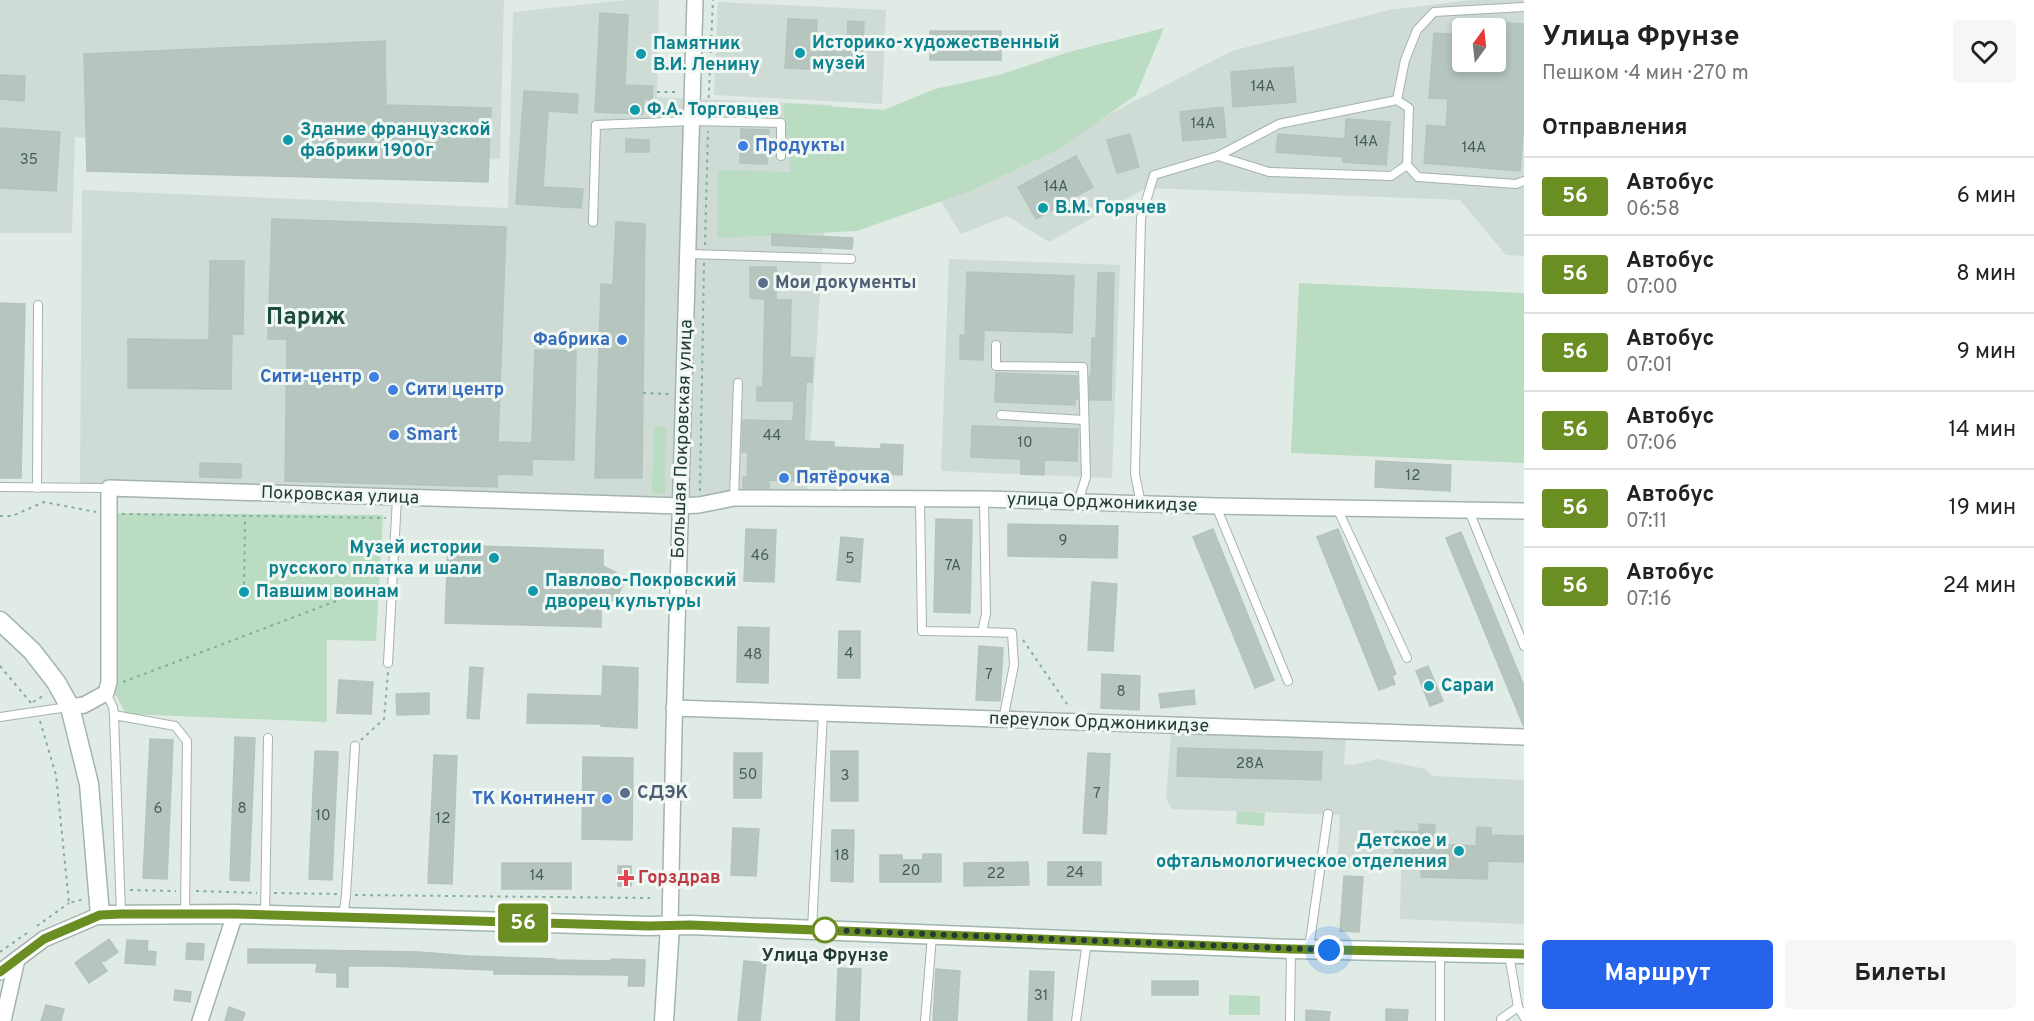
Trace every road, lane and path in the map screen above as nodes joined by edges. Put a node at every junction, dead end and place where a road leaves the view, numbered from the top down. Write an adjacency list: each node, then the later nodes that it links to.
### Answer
1 (695, 0): 7 (street, Большая Покровская улица)
2 (713, 0): 8 (path)
3 (1524, 7): 6 (lane)
4 (657, 92): 5 (path)
5 (682, 92)
6 (1397, 100): 10 (lane); 11 (lane)
7 (692, 121): 8 (lane); 13 (lane); 14 (street, Большая Покровская улица)
8 (708, 121): 9 (lane); 15 (path)
9 (781, 156)
10 (1218, 156): 11 (lane); 33 (lane)
11 (1407, 165): 12 (lane)
12 (1524, 182)
13 (593, 222)
14 (688, 249): 15 (lane); 34 (street, Большая Покровская улица)
15 (704, 255): 16 (lane); 27 (path)
16 (851, 259)
17 (38, 305): 25 (lane)
18 (996, 345): 23 (lane)
19 (738, 383): 29 (lane)
20 (643, 393): 21 (path)
21 (671, 394)
22 (1001, 415): 23 (lane)
23 (1084, 420): 32 (lane)
24 (0, 487): 25 (lane, Покровская улица)
25 (37, 488): 26 (lane, Покровская улица)
26 (109, 489): 28 (street, Покровская улица); 39 (street)
27 (700, 497)
28 (397, 498): 34 (street, Покровская улица); 42 (lane)
29 (734, 498): 31 (street, улица Орджоникидзе); 34 (street, улица Орджоникидзе)
30 (984, 499): 31 (street, улица Орджоникидзе); 32 (street, улица Орджоникидзе); 46 (lane)
31 (920, 500): 46 (lane)
32 (1078, 502): 33 (street, улица Орджоникидзе)
33 (1141, 504): 35 (street, улица Орджоникидзе)
34 (681, 506): 54 (street, Большая Покровская улица)
35 (1216, 506): 36 (street, улица Орджоникидзе); 51 (lane)
36 (1337, 508): 37 (street, улица Орджоникидзе); 49 (lane)
37 (1469, 509): 38 (street, улица Орджоникидзе); 48 (lane)
38 (1524, 511)
39 (109, 514): 40 (path); 41 (path); 52 (street)
40 (0, 516)
41 (245, 516): 42 (path); 44 (path)
42 (396, 518): 43 (lane)
43 (393, 580): 50 (lane); 52 (path)
44 (244, 592)
45 (0, 621): 53 (main road)
46 (982, 632): 47 (lane)
47 (1011, 633): 58 (lane); 59 (path)
48 (1524, 646)
49 (1407, 658)
50 (388, 663): 62 (path)
51 (1288, 681)
52 (112, 689): 53 (street); 56 (lane)
53 (70, 706): 57 (lane); 67 (main road)
54 (674, 708): 55 (street, переулок Орджоникидзе); 70 (street, Большая Покровская улица)
55 (823, 713): 58 (street, переулок Орджоникидзе); 71 (lane)
56 (114, 715): 64 (lane); 65 (lane)
57 (0, 717)
58 (1003, 720): 59 (street, переулок Орджоникидзе)
59 (1078, 722): 60 (street, переулок Орджоникидзе)
60 (1524, 737)
61 (268, 738): 68 (lane)
62 (355, 746): 69 (lane)
63 (1328, 814): 74 (lane)
64 (121, 914): 65 (main road); 67 (main road)
65 (184, 914): 66 (main road)
66 (235, 914): 68 (main road); 82 (street)
67 (100, 915): 77 (street)
68 (265, 915): 69 (main road)
69 (343, 917): 70 (main road)
70 (670, 926): 71 (main road); 83 (main road, Большая Покровская улица)
71 (812, 929): 72 (main road)
72 (932, 935): 73 (main road); 84 (lane)
73 (1087, 941): 74 (main road); 85 (lane)
74 (1300, 949): 75 (main road); 86 (lane)
75 (1440, 952): 76 (main road); 87 (lane)
76 (1516, 954): 79 (lane)
77 (17, 959): 78 (street); 81 (street)
78 (0, 972)
79 (1518, 1007): 80 (lane); 88 (lane)
80 (1524, 1017)
81 (3, 1021)
82 (200, 1021)
83 (664, 1021)
84 (925, 1021)
85 (1076, 1021)
86 (1290, 1021)
87 (1440, 1021)
88 (1501, 1021)

